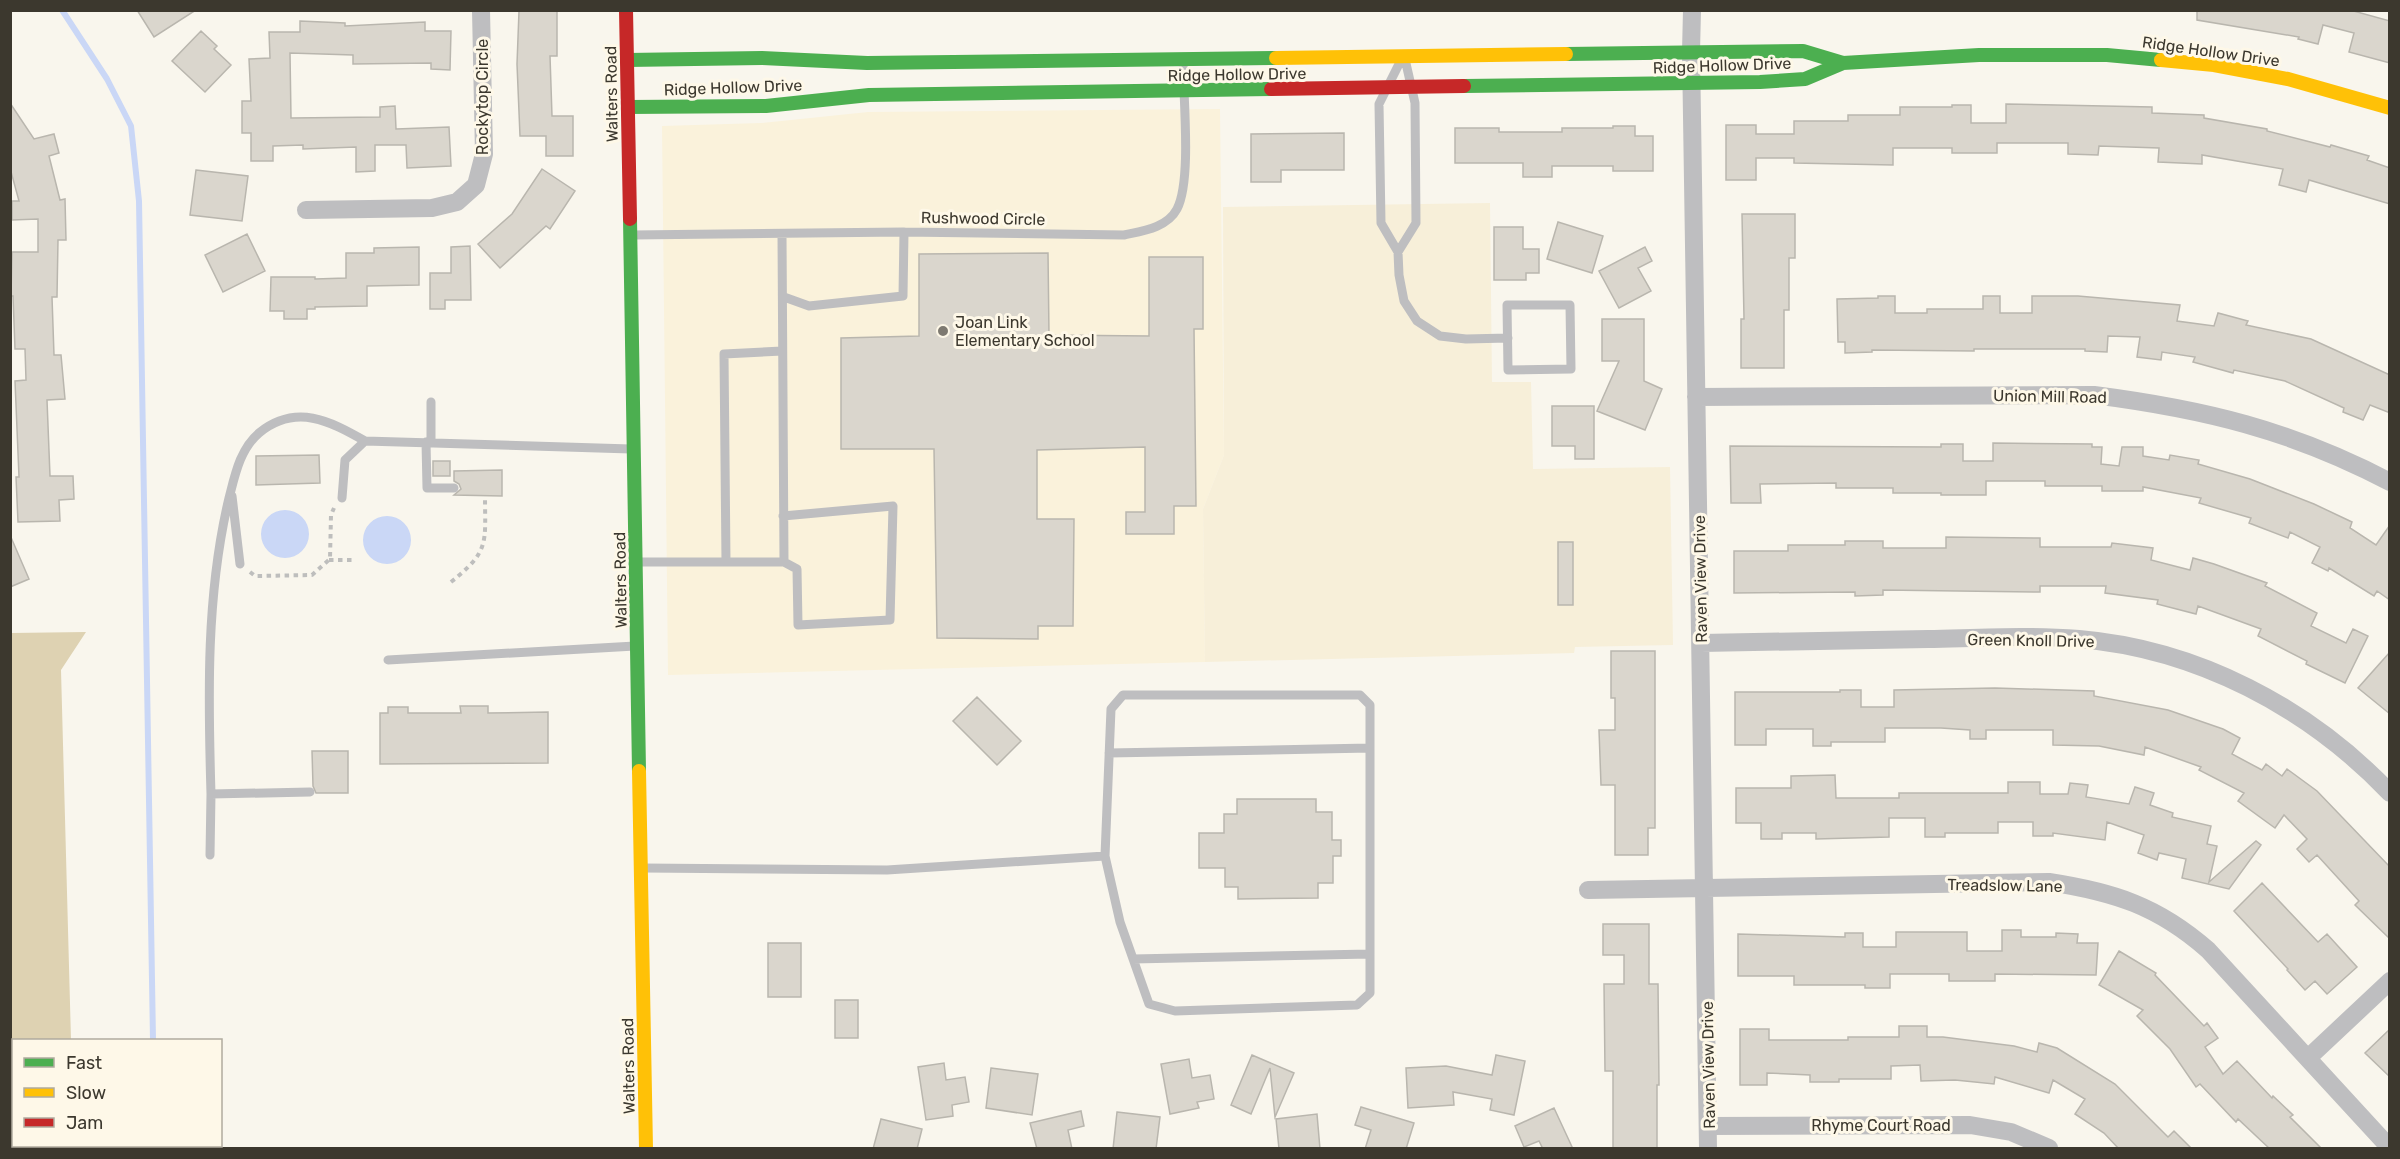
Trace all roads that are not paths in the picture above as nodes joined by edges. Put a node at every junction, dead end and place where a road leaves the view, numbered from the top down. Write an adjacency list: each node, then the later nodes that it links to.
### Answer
1 (481, 10): 15 (street, Rockytop Circle)
2 (626, 10): 6 (street, Walters Road)
3 (1692, 10): 4 (street, Raven View Drive)
4 (1691, 52): 5 (street, Ridge Hollow Drive); 8 (street, Ridge Hollow Drive); 9 (street, Raven View Drive)
5 (1404, 55): 7 (street, Ridge Hollow Drive); 10 (lane); 11 (lane)
6 (627, 60): 7 (street, Ridge Hollow Drive); 13 (street, Walters Road)
7 (1183, 60): 12 (lane, Rushwood Circle)
8 (1843, 63): 9 (street, Ridge Hollow Drive); 14 (street, Ridge Hollow Drive)
9 (1693, 84): 11 (street, Ridge Hollow Drive); 23 (street, Raven View Drive)
10 (1385, 88): 11 (street, Ridge Hollow Drive); 12 (street, Ridge Hollow Drive); 19 (lane)
11 (1411, 88): 19 (lane)
12 (1183, 91): 13 (street, Ridge Hollow Drive); 16 (lane, Rushwood Circle)
13 (628, 107): 18 (street, Walters Road)
14 (2390, 108)
15 (306, 210)
16 (904, 232): 17 (lane, Rushwood Circle); 20 (lane)
17 (782, 234): 18 (lane, Rushwood Circle); 20 (lane)
18 (630, 235): 27 (street, Walters Road)
19 (1398, 252): 21 (lane)
20 (783, 297): 22 (lane)
21 (1508, 338): 21 (lane)
22 (782, 351): 32 (lane); 34 (lane)
23 (1696, 397): 28 (street, Union Mill Road); 37 (street, Raven View Drive)
24 (431, 402): 26 (lane)
25 (365, 441): 26 (lane); 30 (lane); 31 (lane)
26 (429, 442): 27 (lane); 29 (lane)
27 (634, 449): 33 (street, Walters Road)
28 (2390, 482)
29 (454, 488)
30 (231, 491): 36 (lane); 44 (lane)
31 (342, 498)
32 (783, 516): 35 (lane); 35 (lane)
33 (636, 562): 34 (lane); 38 (street, Walters Road)
34 (726, 562): 35 (lane)
35 (784, 562)
36 (240, 564)
37 (1701, 643): 43 (street, Green Knoll Drive); 48 (street, Raven View Drive)
38 (637, 646): 39 (lane); 47 (street, Walters Road)
39 (388, 660)
40 (1370, 748): 41 (lane); 41 (lane); 50 (lane)
41 (1109, 753): 46 (lane)
42 (310, 792): 44 (lane)
43 (2390, 793)
44 (211, 794): 45 (lane)
45 (210, 855)
46 (1105, 856): 47 (lane); 51 (lane)
47 (642, 868): 56 (street, Walters Road)
48 (1706, 887): 49 (street, Treadslow Lane); 53 (street, Treadslow Lane); 54 (street, Raven View Drive)
49 (1588, 890)
50 (1370, 954): 51 (lane); 51 (lane)
51 (1133, 959)
52 (2390, 981): 53 (street)
53 (2308, 1058): 55 (street, Treadslow Lane)
54 (1708, 1126): 57 (street, Raven View Drive); 58 (street, Rhyme Court Road)
55 (2390, 1148)
56 (646, 1149)
57 (1708, 1149)
58 (2049, 1149)

